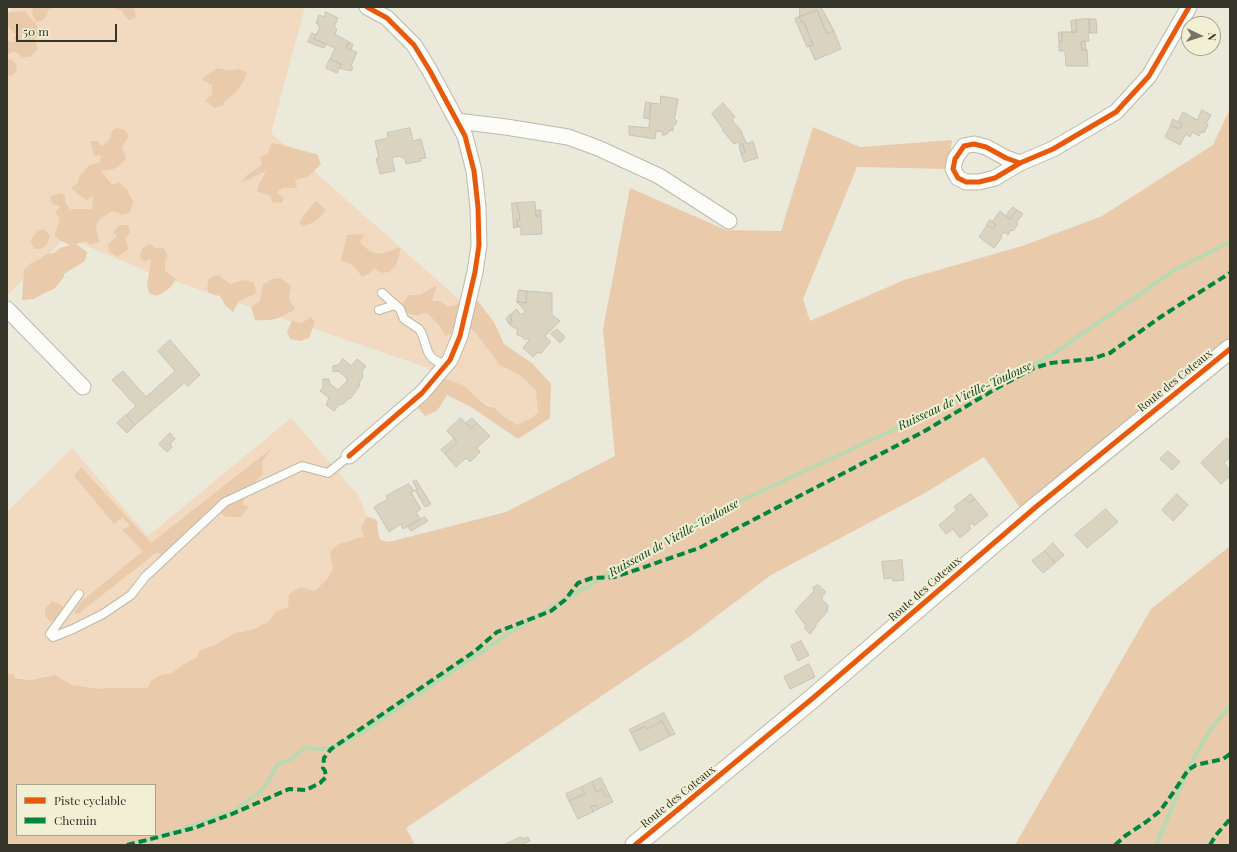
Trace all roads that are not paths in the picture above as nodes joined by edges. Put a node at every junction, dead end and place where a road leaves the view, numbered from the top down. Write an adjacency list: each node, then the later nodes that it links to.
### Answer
1 (367, 7): 3 (street)
2 (1189, 7): 4 (street)
3 (457, 121): 5 (street); 11 (street)
4 (1020, 163)
5 (729, 220)
6 (382, 293): 7 (lane)
7 (395, 305): 9 (lane); 11 (lane)
8 (7, 309): 12 (street)
9 (379, 310)
10 (1230, 349): 15 (street, Route des Coteaux)
11 (445, 366): 13 (street)
12 (83, 387)
13 (349, 456): 14 (lane)
14 (78, 594)
15 (635, 845)

